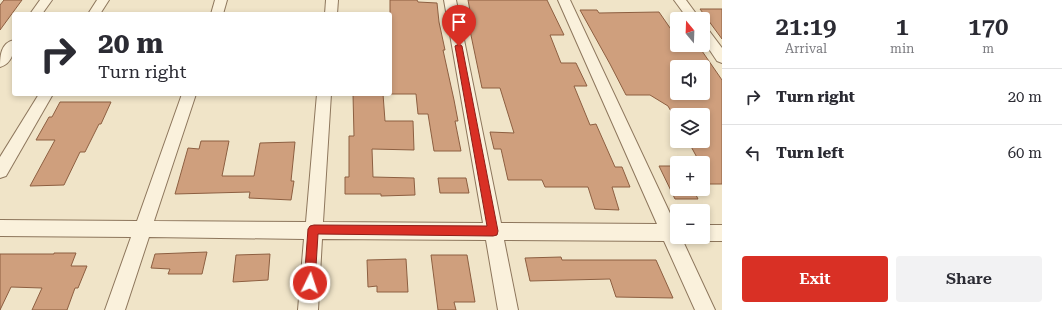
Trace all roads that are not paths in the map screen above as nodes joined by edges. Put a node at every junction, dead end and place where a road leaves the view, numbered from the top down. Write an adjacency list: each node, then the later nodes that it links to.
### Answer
1 (46, 0): 8 (street)
2 (102, 0): 9 (street)
3 (221, 0): 10 (street)
4 (332, 0): 11 (street)
5 (450, 0): 25 (street)
6 (564, 0): 21 (street)
7 (680, 0): 12 (street)
8 (37, 12)
9 (95, 12)
10 (218, 12)
11 (331, 12)
12 (689, 12)
13 (710, 41): 15 (street)
14 (12, 47): 16 (street)
15 (722, 58)
16 (0, 62)
17 (45, 96): 20 (street)
18 (188, 96): 23 (street)
19 (324, 96): 24 (street)
20 (0, 171)
21 (670, 225)
22 (0, 228): 23 (street)
23 (143, 228): 24 (street); 30 (street)
24 (314, 229): 25 (street); 31 (street)
25 (493, 231): 26 (street); 32 (street)
26 (670, 233)
27 (710, 233): 28 (street)
28 (722, 233)
29 (678, 244): 33 (street)
30 (115, 310)
31 (308, 310)
32 (508, 310)
33 (705, 310)

